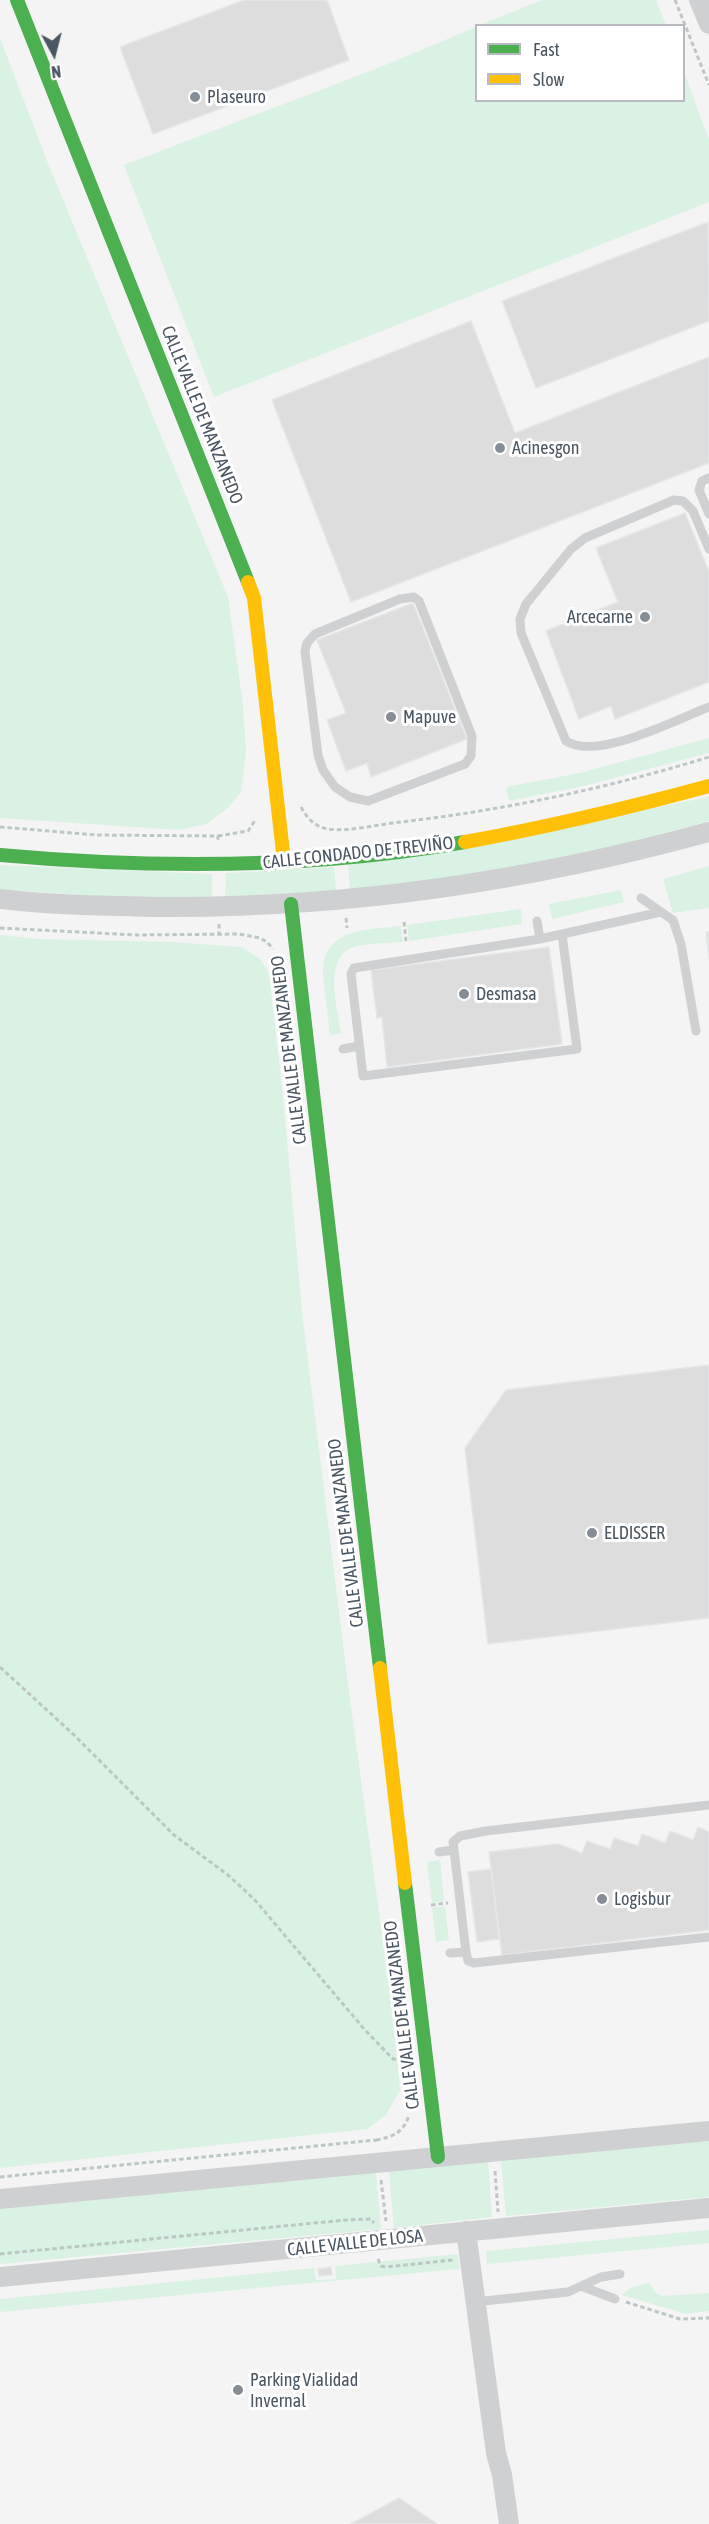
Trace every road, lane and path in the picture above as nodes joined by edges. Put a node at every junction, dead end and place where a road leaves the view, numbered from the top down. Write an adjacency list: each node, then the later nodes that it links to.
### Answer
1 (17, 0): 20 (street, CALLE VALLE DE MANZANEDO)
2 (675, 0): 4 (path)
3 (699, 0): 5 (street)
4 (685, 24)
5 (709, 24)
6 (685, 25): 7 (path)
7 (709, 85)
8 (709, 478): 9 (lane)
9 (709, 514)
10 (709, 549): 12 (lane)
11 (304, 670): 11 (lane)
12 (709, 707)
13 (709, 757): 15 (path)
14 (709, 786): 20 (street, CALLE CONDADO DE TREVIÑO)
15 (301, 806)
16 (257, 815): 18 (path)
17 (709, 832): 23 (street)
18 (218, 836)
19 (0, 855): 20 (street, CALLE CONDADO DE TREVIÑO)
20 (284, 861)
21 (641, 898): 24 (lane)
22 (0, 899): 23 (street)
23 (291, 904): 44 (street, CALLE VALLE DE MANZANEDO)
24 (661, 912): 28 (lane); 32 (lane)
25 (537, 921): 29 (lane)
26 (404, 922): 30 (path)
27 (0, 928): 31 (path)
28 (561, 934): 29 (lane); 33 (lane)
29 (540, 939): 33 (lane)
30 (406, 941)
31 (275, 955)
32 (696, 1031)
33 (359, 1046): 34 (lane)
34 (343, 1049)
35 (0, 1667): 44 (path)
36 (709, 1805): 37 (lane)
37 (454, 1850): 38 (lane); 39 (lane)
38 (439, 1852)
39 (460, 1901): 40 (path); 42 (lane)
40 (429, 1905)
41 (709, 1937): 42 (lane)
42 (466, 1952): 43 (lane)
43 (450, 1953)
44 (425, 2058): 48 (street, CALLE VALLE DE MANZANEDO)
45 (410, 2112): 47 (path)
46 (709, 2131): 48 (street)
47 (376, 2140): 49 (path); 50 (path)
48 (438, 2157): 49 (street)
49 (379, 2163): 51 (street); 54 (path)
50 (0, 2177)
51 (0, 2199)
52 (709, 2208): 53 (street, CALLE VALLE DE LOSA)
53 (466, 2231): 54 (street, CALLE VALLE DE LOSA); 59 (street)
54 (388, 2239): 56 (street, CALLE VALLE DE LOSA)
55 (620, 2274): 57 (lane)
56 (0, 2277)
57 (581, 2286): 58 (lane); 59 (lane)
58 (615, 2299): 60 (path)
59 (475, 2302): 61 (street)
60 (709, 2318)
61 (509, 2524)

